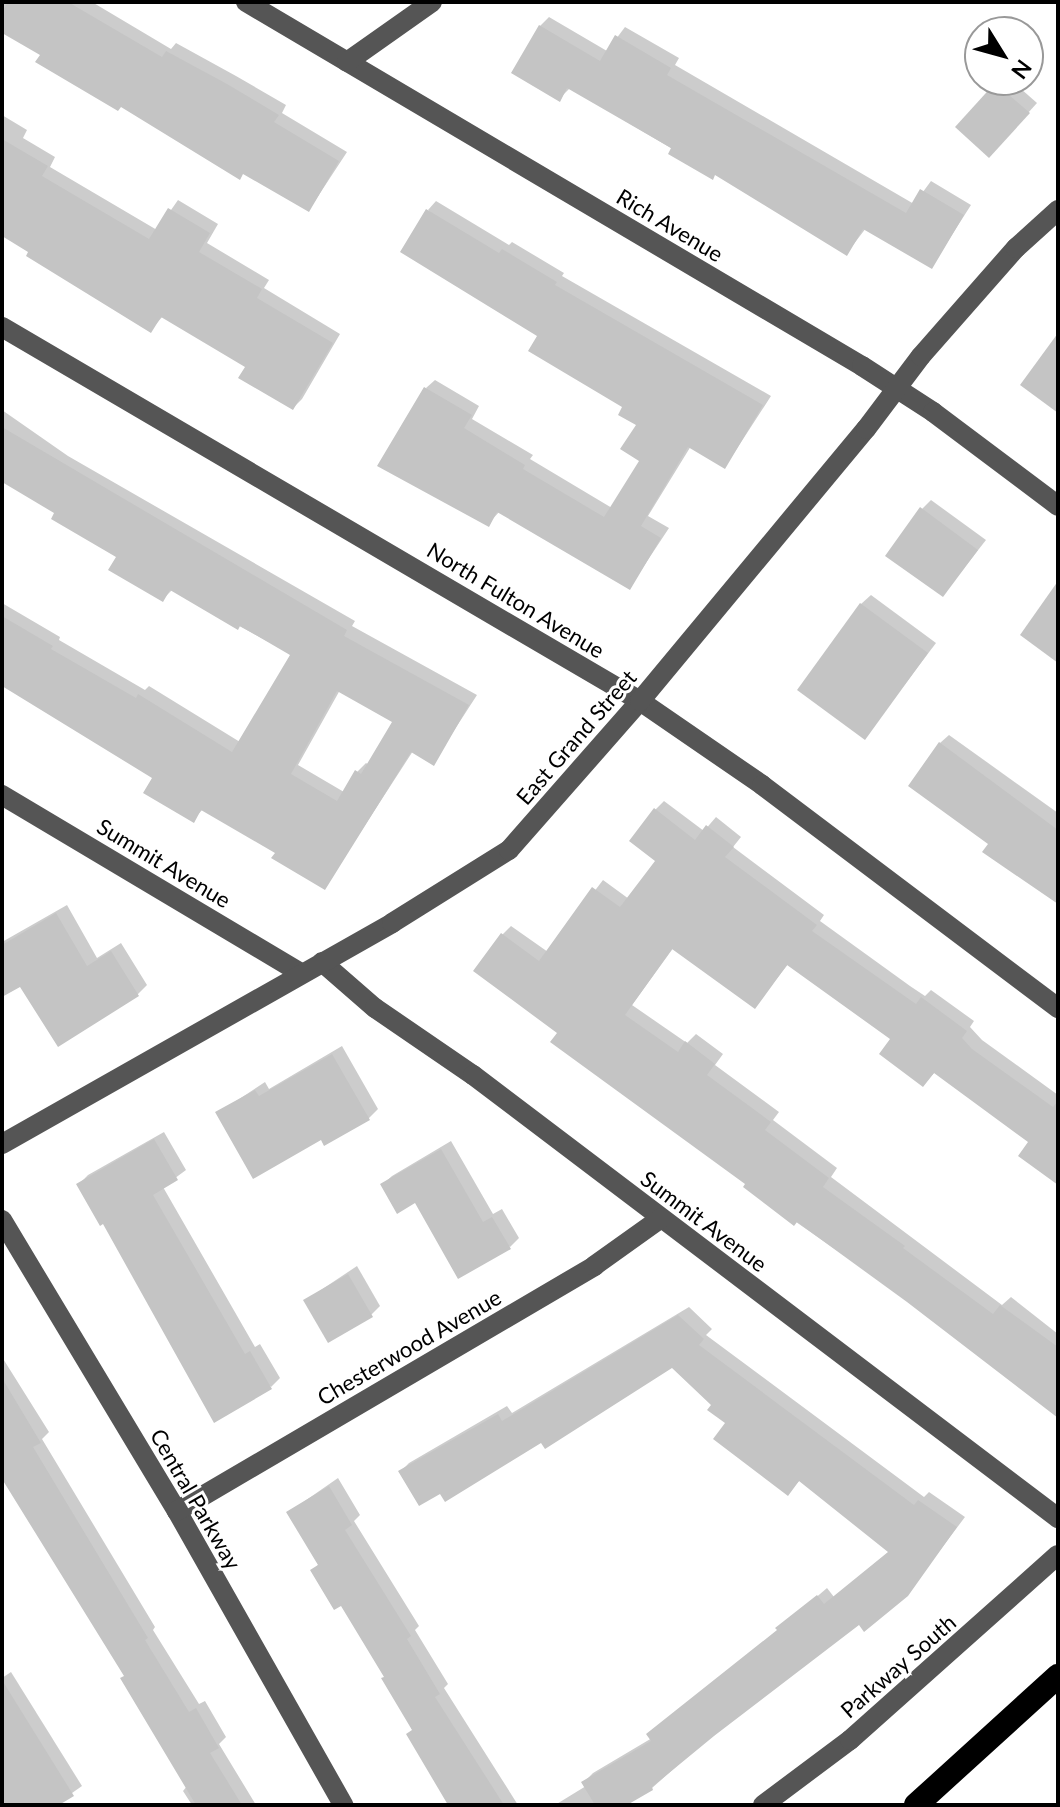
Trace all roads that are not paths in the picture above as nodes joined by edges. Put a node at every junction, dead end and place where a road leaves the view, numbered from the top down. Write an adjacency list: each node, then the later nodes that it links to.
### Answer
1 (246, 2): 3 (street, Rich Avenue)
2 (432, 2): 3 (street)
3 (347, 62): 6 (street, Rich Avenue)
4 (1058, 210): 6 (street, East Grand Street)
5 (2, 327): 8 (street, North Fulton Avenue)
6 (896, 388): 7 (street, Rich Avenue); 8 (street, East Grand Street)
7 (1058, 506)
8 (640, 701): 10 (street, East Grand Street); 12 (street, North Fulton Avenue)
9 (2, 795): 11 (street, Summit Avenue)
10 (322, 962): 11 (street, East Grand Street); 14 (street, Summit Avenue)
11 (301, 973): 13 (street, East Grand Street)
12 (1058, 1008)
13 (2, 1144)
14 (661, 1218): 16 (street, Chesterwood Avenue); 17 (street, Summit Avenue)
15 (2, 1220): 16 (street, Central Parkway)
16 (177, 1511): 20 (street, Central Parkway)
17 (1058, 1518)
18 (1058, 1555): 21 (street, Parkway South)
19 (1058, 1676): 22 (highway)
20 (343, 1805)
21 (763, 1805)
22 (916, 1805)

